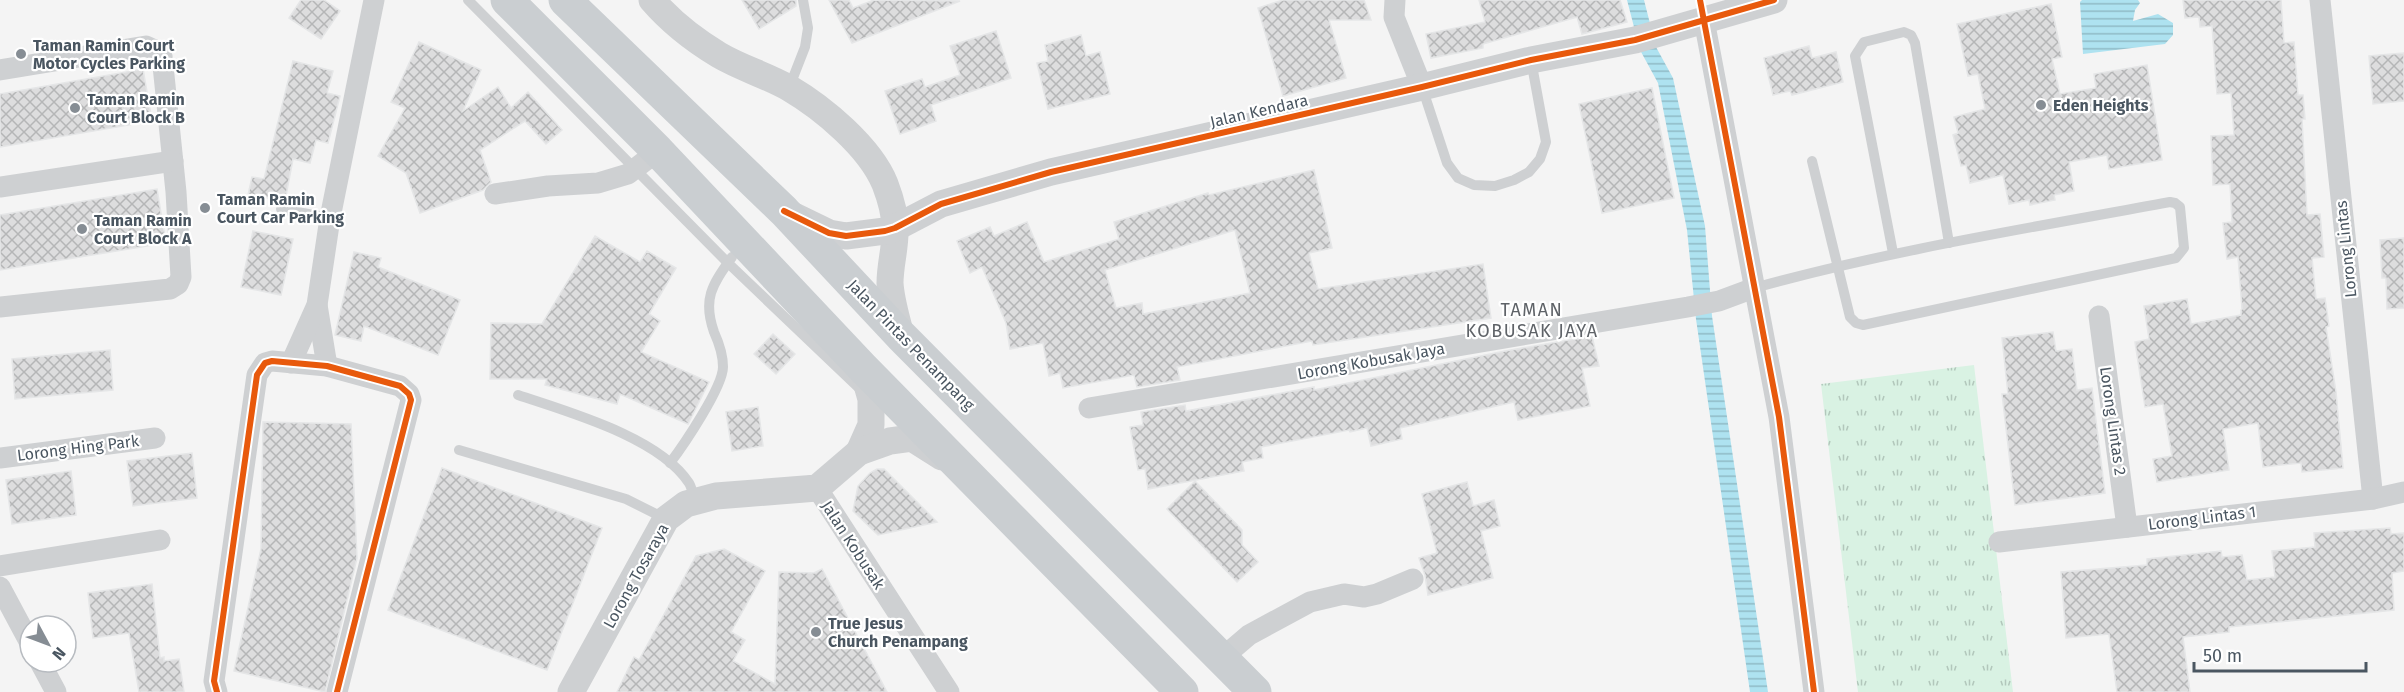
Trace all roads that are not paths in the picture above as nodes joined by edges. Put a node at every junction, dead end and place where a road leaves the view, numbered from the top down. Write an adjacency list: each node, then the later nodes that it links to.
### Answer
1 (374, 0): 22 (street)
2 (468, 0): 15 (lane)
3 (507, 0): 15 (main road)
4 (566, 0): 21 (main road, Jalan Pintas Penampang)
5 (652, 0): 14 (street)
6 (803, 0): 14 (lane)
7 (1395, 0): 13 (street)
8 (1774, 0): 10 (street)
9 (2320, 0): 47 (street, Lorong Lintas)
10 (1702, 10): 11 (street, Jalan Kendara); 28 (street)
11 (1531, 60): 13 (street, Jalan Kendara); 13 (lane)
12 (0, 70): 16 (street)
13 (1422, 87): 23 (street, Jalan Kendara)
14 (789, 88): 23 (street)
15 (646, 160): 19 (street); 25 (main road)
16 (173, 161): 18 (street); 30 (street)
17 (1812, 161): 27 (lane)
18 (0, 187)
19 (495, 194)
20 (281, 209): 22 (lane)
21 (784, 211): 23 (street, Jalan Kendara); 32 (main road, Jalan Pintas Penampang)
22 (330, 218): 29 (street)
23 (896, 228): 32 (street)
24 (1949, 243): 26 (lane); 26 (lane); 27 (lane)
25 (736, 253): 35 (main road); 37 (lane); 43 (lane)
26 (1893, 253): 27 (lane)
27 (1836, 265): 28 (lane)
28 (1754, 288): 38 (street, Lorong Kobusak Jaya); 66 (street)
29 (317, 305): 33 (street); 34 (street)
30 (0, 307)
31 (2099, 316): 50 (street, Lorong Lintas 2)
32 (901, 336): 57 (main road, Jalan Pintas Penampang)
33 (291, 363): 34 (street); 60 (street)
34 (327, 366): 61 (street)
35 (862, 367): 37 (street); 44 (main road)
36 (518, 395): 43 (lane)
37 (871, 399): 41 (street)
38 (1089, 408)
39 (155, 438): 42 (street, Lorong Hing Park)
40 (459, 450): 49 (lane)
41 (859, 452): 44 (street); 45 (street)
42 (0, 458)
43 (670, 463): 48 (lane)
44 (963, 470): 64 (main road)
45 (817, 488): 48 (street, Lorong Tosaraya); 63 (street, Jalan Kobusak)
46 (2404, 492): 47 (street, Lorong Lintas 1)
47 (2373, 499): 50 (street, Lorong Lintas 1)
48 (695, 502): 49 (street, Lorong Tosaraya)
49 (666, 519): 62 (street, Lorong Tosaraya)
50 (2127, 527): 52 (street, Lorong Lintas 1)
51 (160, 540): 53 (street)
52 (1999, 542)
53 (0, 566)
54 (1413, 579): 57 (street)
55 (0, 587): 56 (street)
56 (18, 621)
57 (1222, 658): 65 (main road, Jalan Pintas Penampang)
58 (46, 674): 59 (street)
59 (56, 692)
60 (217, 692)
61 (337, 692)
62 (571, 692)
63 (949, 692)
64 (1182, 692)
65 (1255, 692)
66 (1814, 692)

